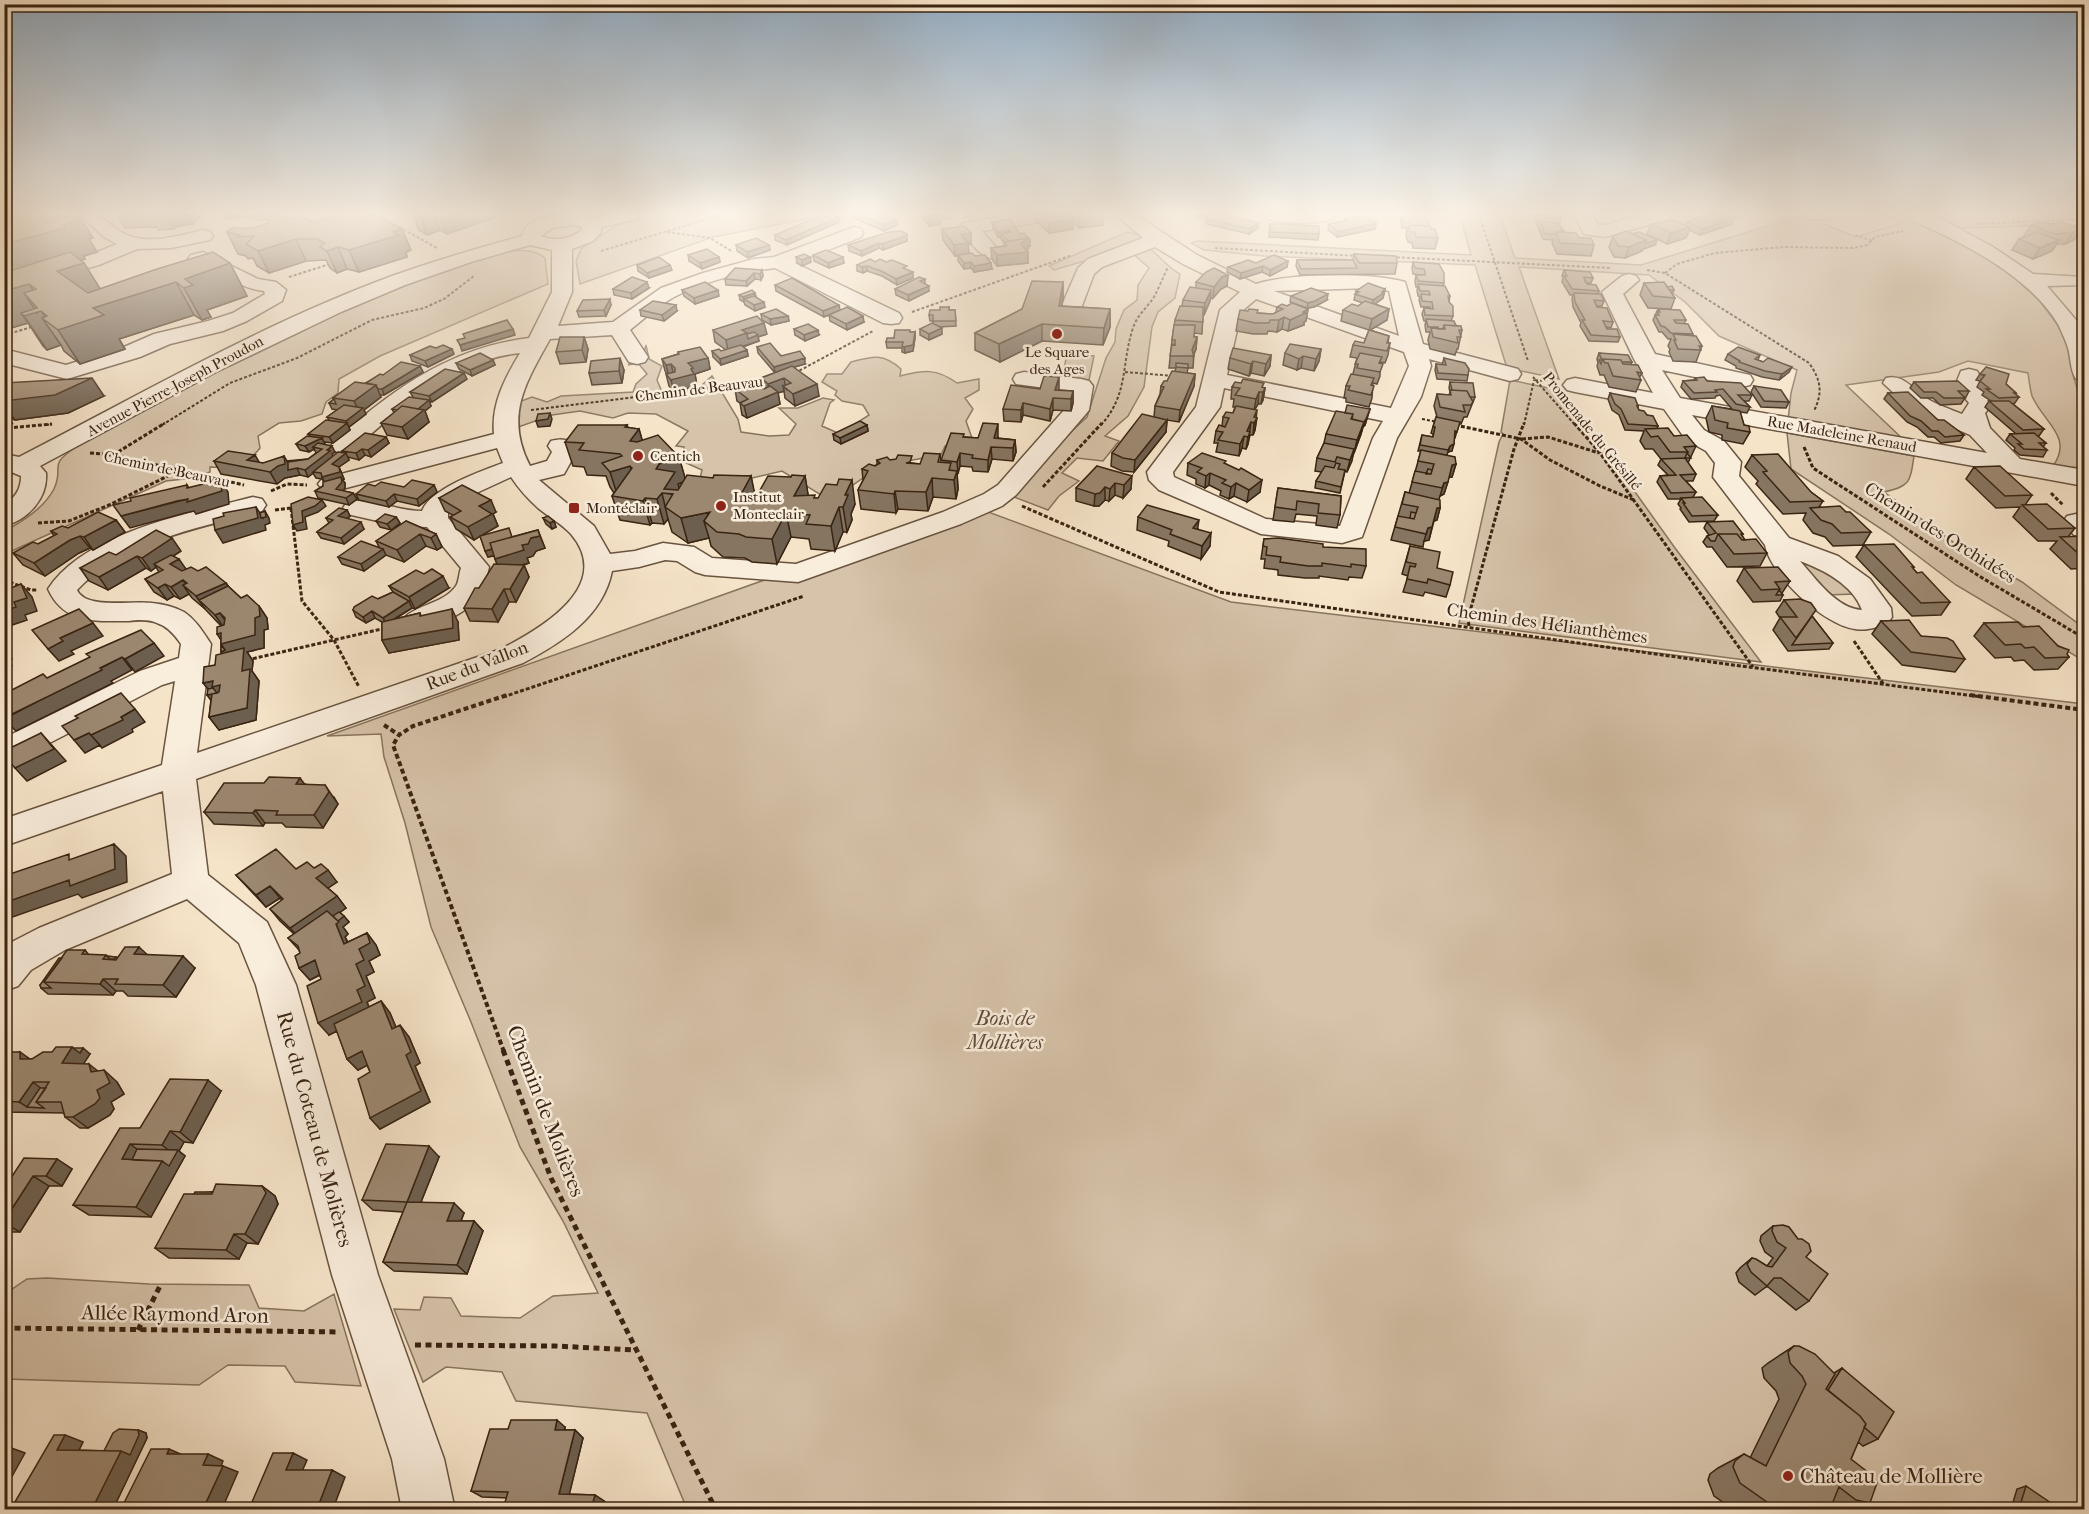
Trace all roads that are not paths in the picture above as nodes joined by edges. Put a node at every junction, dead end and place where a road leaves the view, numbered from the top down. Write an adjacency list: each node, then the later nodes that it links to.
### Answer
1 (264, 286): 20 (street)
2 (384, 286): 37 (street, Avenue Pierre-Joseph Proudon)
3 (561, 286): 18 (street)
4 (686, 286): 17 (street)
5 (823, 286): 16 (street)
6 (1080, 286): 15 (street)
7 (1243, 286): 13 (street)
8 (1271, 286): 13 (street)
9 (1397, 286): 19 (street)
10 (1618, 286): 22 (street)
11 (2033, 286): 14 (street)
12 (2075, 286): 14 (street)
13 (1253, 291): 19 (street); 27 (street)
14 (2044, 297): 24 (street)
15 (1067, 319)
16 (891, 321)
17 (618, 328): 18 (street); 21 (street)
18 (540, 338): 34 (street); 35 (street)
19 (1414, 348): 23 (street); 32 (street)
20 (4, 356)
21 (637, 357)
22 (1645, 359): 28 (street); 31 (street)
23 (1510, 374)
24 (2085, 374)
25 (1969, 376): 33 (street)
26 (1024, 379): 47 (street)
27 (1213, 379): 32 (street); 32 (street)
28 (1742, 380)
29 (1894, 383): 33 (street)
30 (1575, 385): 31 (street, Rue Madeleine Renaud)
31 (1674, 405): 38 (street, Rue Madeleine Renaud); 46 (street)
32 (1395, 416)
33 (1979, 430): 38 (street)
34 (507, 438): 39 (street); 41 (street)
35 (343, 446)
36 (560, 446): 39 (street)
37 (13, 464): 44 (street)
38 (2011, 464): 40 (street, Rue Madeleine Renaud)
39 (520, 471): 45 (street); 47 (street)
40 (2085, 478)
41 (331, 484)
42 (259, 493): 49 (street)
43 (357, 508): 45 (street)
44 (4, 519)
45 (435, 519): 48 (street)
46 (1779, 544): 46 (street)
47 (600, 564): 51 (street, Rue du Vallon)
48 (416, 622)
49 (193, 668): 50 (street); 51 (street)
50 (18, 745)
51 (178, 771): 52 (street, Rue du Vallon); 53 (street)
52 (4, 832)
53 (191, 882): 54 (street); 55 (street, Rue du Coteau de Molières)
54 (4, 974)
55 (429, 1509)

